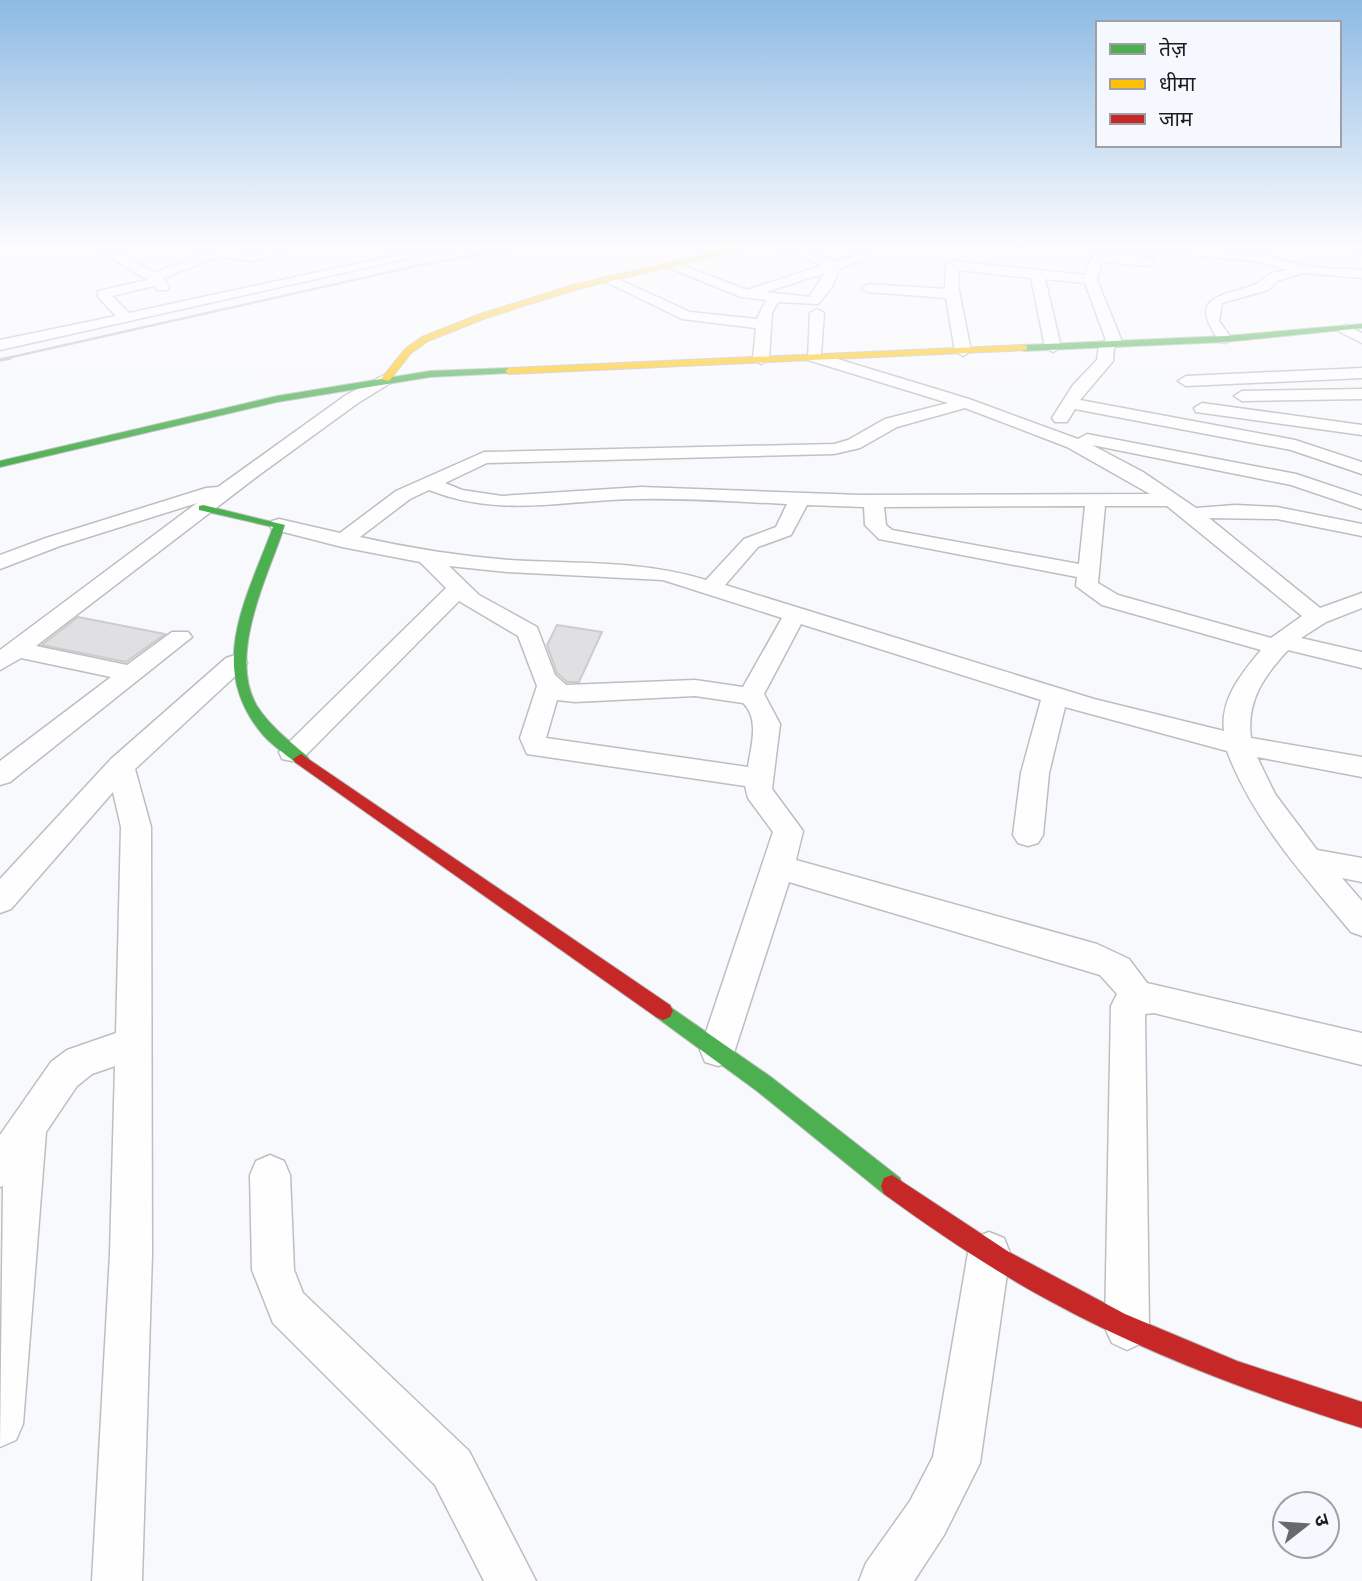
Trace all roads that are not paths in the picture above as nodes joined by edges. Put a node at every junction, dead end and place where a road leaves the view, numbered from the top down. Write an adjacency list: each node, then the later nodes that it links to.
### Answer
1 (117, 319): 16 (street)
2 (477, 319): 23 (main road)
3 (706, 319): 10 (street)
4 (764, 319): 10 (street)
5 (816, 319): 19 (street)
6 (957, 319): 18 (street)
7 (1047, 319): 17 (street)
8 (1103, 319): 15 (street)
9 (1212, 319): 13 (street)
10 (763, 324): 20 (street)
11 (1362, 326): 12 (main road)
12 (1345, 329): 13 (main road); 14 (street)
13 (1225, 339): 15 (main road)
14 (1362, 339)
15 (1111, 344): 17 (main road); 31 (street)
16 (0, 345)
17 (1053, 347): 18 (main road)
18 (963, 351): 19 (main road)
19 (813, 357): 20 (main road); 29 (street)
20 (761, 359): 23 (main road)
21 (1362, 373): 22 (street)
22 (1339, 374): 24 (street); 25 (street)
23 (386, 379): 33 (main road); 36 (street)
24 (1186, 382)
25 (1362, 388)
26 (1362, 394): 27 (street)
27 (1224, 396)
28 (1155, 401): 31 (street)
29 (962, 404): 31 (street); 35 (street)
30 (1180, 405): 32 (street)
31 (1060, 414): 34 (street); 39 (street); 41 (street)
32 (1362, 430)
33 (0, 464)
34 (1362, 468)
35 (426, 483): 37 (street); 46 (street)
36 (232, 486): 42 (street); 48 (street)
37 (800, 498): 40 (street); 50 (street)
38 (1096, 500): 39 (street); 40 (street); 49 (street)
39 (1170, 500): 43 (street)
40 (874, 501): 49 (street)
41 (1362, 503)
42 (203, 508): 44 (main road); 57 (street)
43 (1191, 515): 45 (street); 54 (street)
44 (279, 525): 46 (street); 59 (main road)
45 (1362, 530)
46 (342, 541): 47 (street)
47 (427, 556): 50 (street); 51 (street)
48 (0, 563)
49 (1088, 572): 56 (street)
50 (712, 586): 53 (street)
51 (458, 589): 61 (street); 65 (street)
52 (1362, 600): 54 (street)
53 (796, 613): 62 (street); 63 (street)
54 (1315, 616): 56 (street)
55 (180, 637): 60 (street)
56 (1279, 644): 58 (street); 64 (street)
57 (9, 656): 60 (street)
58 (1362, 660)
59 (235, 663): 65 (main road); 66 (street)
60 (132, 674): 68 (street)
61 (549, 687): 63 (street); 69 (street)
62 (1055, 695): 64 (street); 70 (street)
63 (750, 696): 69 (street)
64 (1241, 745): 67 (street); 71 (street)
65 (292, 752): 79 (main road)
66 (121, 766): 74 (street); 77 (street)
67 (1362, 767)
68 (0, 775)
69 (758, 778): 72 (street)
70 (1028, 835)
71 (1308, 860): 73 (street); 75 (street)
72 (779, 867): 76 (street); 79 (street)
73 (1362, 870)
74 (2, 896)
75 (1362, 923)
76 (1138, 999): 78 (street); 84 (street)
77 (133, 1043): 80 (street); 87 (street)
78 (1362, 1049)
79 (718, 1050): 83 (main road)
80 (28, 1128): 81 (street); 86 (street)
81 (0, 1168)
82 (270, 1175): 88 (street)
83 (989, 1253): 84 (main road); 89 (street)
84 (1128, 1328): 85 (main road)
85 (1362, 1415)
86 (0, 1424)
87 (117, 1581)
88 (510, 1581)
89 (884, 1581)

